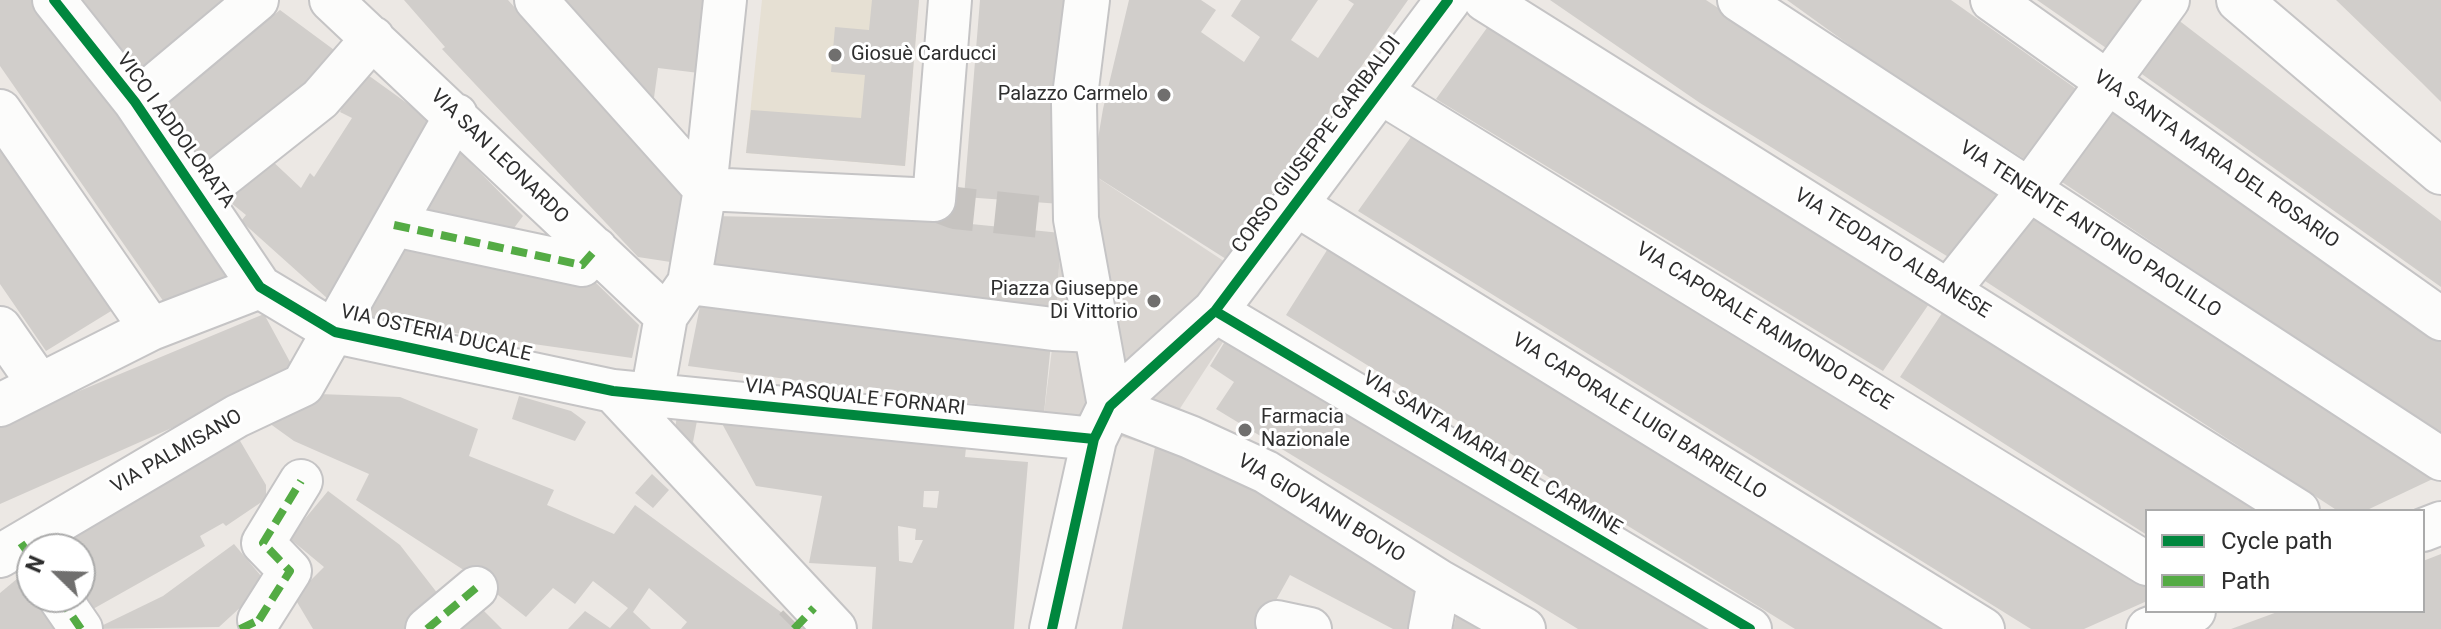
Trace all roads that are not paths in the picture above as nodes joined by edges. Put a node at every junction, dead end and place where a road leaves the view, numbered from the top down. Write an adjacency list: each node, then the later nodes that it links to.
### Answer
1 (54, 0): 17 (street, VICO I ADDOLORATA)
2 (257, 0): 17 (street)
3 (331, 0): 14 (street, VIA SAN LEONARDO)
4 (536, 0): 21 (street)
5 (725, 0): 21 (street)
6 (950, 0): 21 (street)
7 (1087, 0): 34 (street)
8 (1448, 0): 16 (street, CORSO GIUSEPPE GARIBALDI)
9 (1485, 0): 28 (street, VIA TEODATO ALBANESE)
10 (1739, 0): 22 (street, VIA TENENTE ANTONIO PAOLILLO)
11 (1992, 0): 15 (street, VIA SANTA MARIA DEL ROSARIO)
12 (2168, 0): 15 (street)
13 (2239, 0): 20 (street)
14 (373, 38): 19 (street, VIA SAN LEONARDO); 23 (street)
15 (2108, 84): 22 (street); 31 (street, VIA SANTA MARIA DEL ROSARIO)
16 (1380, 92): 24 (street, CORSO GIUSEPPE GARIBALDI); 44 (street, VIA CAPORALE RAIMONDO PECE)
17 (135, 102): 23 (street, VICO I ADDOLORATA)
18 (0, 111): 33 (street)
19 (456, 115): 25 (street, VIA PALMISANO); 26 (street, VIA SAN LEONARDO)
20 (2441, 172)
21 (705, 189): 29 (street)
22 (2028, 191): 28 (street); 40 (street, VIA TENENTE ANTONIO PAOLILLO)
23 (200, 194): 27 (street, VICO I ADDOLORATA)
24 (1295, 204): 30 (street, CORSO GIUSEPPE GARIBALDI); 54 (street, VIA CAPORALE LUIGI BARRIELLO)
25 (394, 225): 26 (street); 35 (street, VIA PALMISANO)
26 (596, 249): 29 (street, VIA SAN LEONARDO)
27 (260, 287): 33 (street); 35 (street, VIA OSTERIA DUCALE)
28 (1949, 290): 42 (street, VIA TEODATO ALBANESE)
29 (677, 299): 34 (street); 37 (street)
30 (1215, 311): 39 (street); 53 (street, VIA SANTA MARIA DEL CARMINE)
31 (2441, 319)
32 (0, 328): 36 (street)
33 (151, 329): 36 (street)
34 (1073, 330): 39 (street)
35 (335, 332): 37 (street, VIA OSTERIA DUCALE); 43 (street, VIA PALMISANO)
36 (39, 384): 38 (street)
37 (633, 393): 39 (street, VIA PASQUALE FORNARI); 48 (street)
38 (0, 405)
39 (1102, 422): 45 (street, VIA GIOVANNI BOVIO); 50 (street)
40 (2441, 459)
41 (301, 481): 47 (street)
42 (2295, 509)
43 (11, 551)
44 (2145, 563)
45 (1439, 581): 51 (street); 52 (street, VIA GIOVANNI BOVIO)
46 (476, 588): 49 (street)
47 (262, 617)
48 (816, 621)
49 (427, 629)
50 (1052, 629)
51 (1430, 629)
52 (1524, 629)
53 (1750, 629)
54 (1983, 629)

